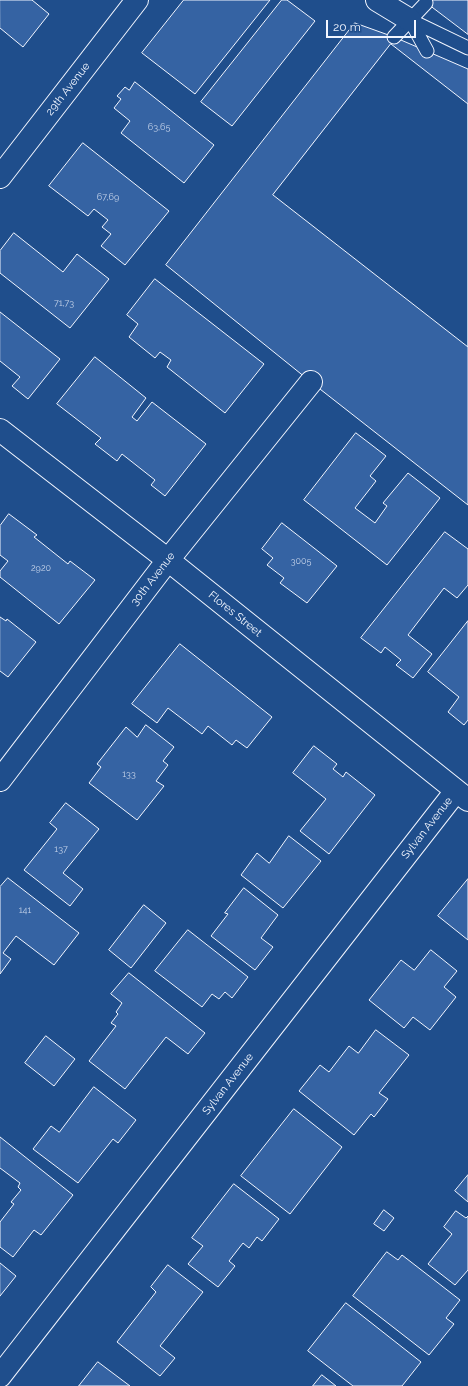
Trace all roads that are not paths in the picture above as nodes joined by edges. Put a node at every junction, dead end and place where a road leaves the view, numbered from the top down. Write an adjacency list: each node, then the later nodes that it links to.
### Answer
1 (137, 0): 8 (street, 29th Avenue)
2 (378, 0): 4 (street)
3 (426, 3): 4 (lane)
4 (410, 20): 5 (lane); 6 (lane); 7 (lane)
5 (394, 37)
6 (468, 48)
7 (428, 51)
8 (0, 177)
9 (311, 382): 11 (street, 30th Avenue)
10 (0, 430): 11 (street, Flores Street)
11 (168, 560): 12 (street, 30th Avenue); 13 (street, Flores Street)
12 (0, 780)
13 (462, 796): 14 (street, Sylvan Avenue)
14 (0, 1376)

